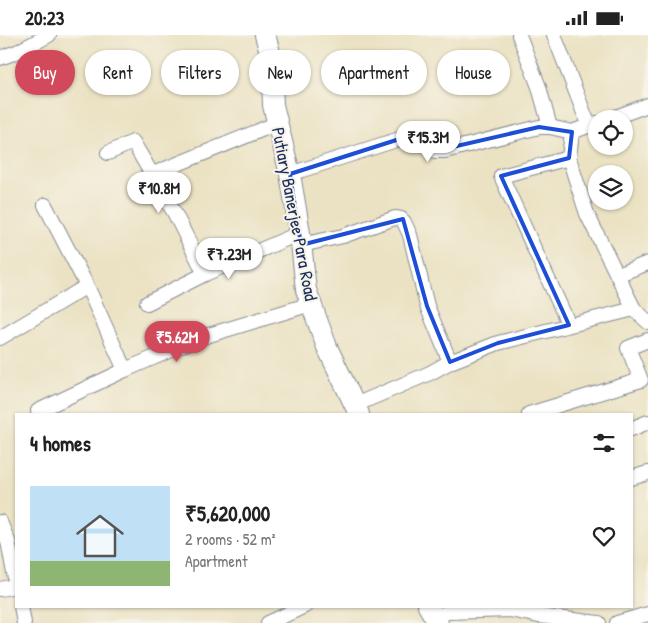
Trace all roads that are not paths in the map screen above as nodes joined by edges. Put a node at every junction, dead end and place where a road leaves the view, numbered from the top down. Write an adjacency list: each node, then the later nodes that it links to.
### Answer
1 (49, 35): 5 (street)
2 (265, 35): 10 (street, Putiary Banerjee Para Road)
3 (519, 35): 12 (street)
4 (554, 35): 9 (street)
5 (30, 39): 6 (street)
6 (0, 58)
7 (648, 105): 8 (street)
8 (633, 111)
9 (588, 116)
10 (278, 123): 16 (street); 17 (street, Putiary Banerjee Para Road)
11 (588, 126): 13 (street)
12 (550, 127): 13 (street); 17 (street)
13 (572, 132): 15 (street)
14 (108, 153): 16 (street)
15 (569, 158): 22 (street); 28 (street)
16 (153, 174): 21 (street)
17 (290, 174): 19 (street, Putiary Banerjee Para Road)
18 (45, 205): 23 (street)
19 (300, 239): 21 (street); 25 (street, Putiary Banerjee Para Road); 31 (street)
20 (648, 263): 22 (street)
21 (205, 274): 24 (street)
22 (617, 275): 26 (street)
23 (87, 285): 29 (street); 32 (street)
24 (147, 303)
25 (311, 304): 32 (street); 33 (street, Putiary Banerjee Para Road)
26 (634, 309): 27 (street); 28 (street)
27 (648, 322)
28 (569, 325): 31 (street)
29 (0, 338)
30 (648, 340): 35 (street)
31 (450, 362): 33 (street)
32 (125, 370): 34 (street)
33 (357, 410)
34 (38, 411)
35 (533, 413)
36 (648, 422): 37 (street)
37 (633, 428)
38 (648, 473): 39 (street)
39 (633, 477)
40 (0, 522): 41 (street)
41 (12, 540): 42 (street)
42 (6, 560): 43 (street)
43 (15, 582)
44 (15, 585): 45 (street)
45 (0, 589)
46 (21, 608): 51 (street)
47 (301, 608): 52 (street)
48 (539, 611): 50 (street); 53 (street)
49 (648, 614): 54 (street)
50 (433, 615)
51 (24, 623)
52 (268, 623)
53 (599, 623)
54 (617, 623)

